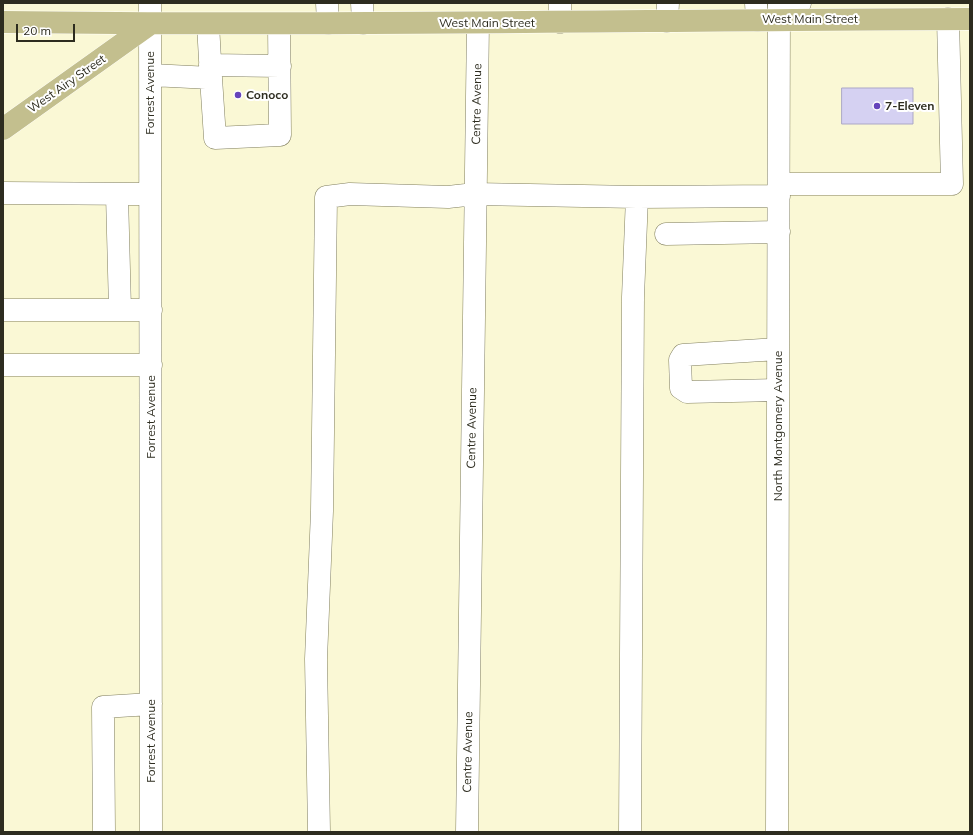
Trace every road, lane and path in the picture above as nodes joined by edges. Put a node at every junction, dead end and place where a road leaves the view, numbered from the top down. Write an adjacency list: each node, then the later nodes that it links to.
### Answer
1 (800, 3): 3 (street)
2 (757, 11): 3 (main road, West Main Street); 4 (main road, West Main Street)
3 (779, 11): 9 (main road, West Main Street); 19 (street, North Montgomery Avenue)
4 (667, 12): 7 (main road, West Main Street)
5 (327, 13): 6 (main road, West Main Street); 14 (main road, West Main Street)
6 (362, 13): 12 (main road, West Main Street)
7 (560, 13): 12 (main road, West Main Street)
8 (150, 14): 11 (main road, West Main Street); 13 (main road, West Main Street); 17 (street, Forrest Avenue); 18 (main road, West Airy Street)
9 (948, 19): 10 (main road, West Main Street); 19 (street)
10 (970, 19)
11 (3, 22)
12 (478, 23): 22 (street, Centre Avenue)
13 (208, 24): 14 (main road, West Main Street); 16 (street)
14 (279, 24): 15 (street)
15 (280, 66): 16 (street); 16 (street)
16 (211, 72): 17 (street)
17 (150, 75): 21 (street, Forrest Avenue)
18 (3, 129)
19 (779, 190): 24 (street); 25 (street, North Montgomery Avenue)
20 (3, 193): 23 (street)
21 (150, 194): 23 (street); 29 (street, Forrest Avenue)
22 (475, 194): 24 (street); 37 (street); 38 (street, Centre Avenue)
23 (117, 195): 28 (street)
24 (637, 197): 39 (street)
25 (779, 232): 26 (street); 30 (street, North Montgomery Avenue)
26 (666, 234)
27 (3, 310): 28 (street)
28 (120, 310): 29 (street)
29 (151, 310): 32 (street, Forrest Avenue)
30 (778, 349): 33 (street, North Montgomery Avenue); 33 (street)
31 (3, 365): 32 (street)
32 (150, 365): 34 (street, Forrest Avenue)
33 (778, 390): 40 (street, North Montgomery Avenue)
34 (151, 704): 35 (street); 36 (street, Forrest Avenue)
35 (104, 832)
36 (151, 832)
37 (318, 832)
38 (467, 832)
39 (630, 832)
40 (777, 832)

